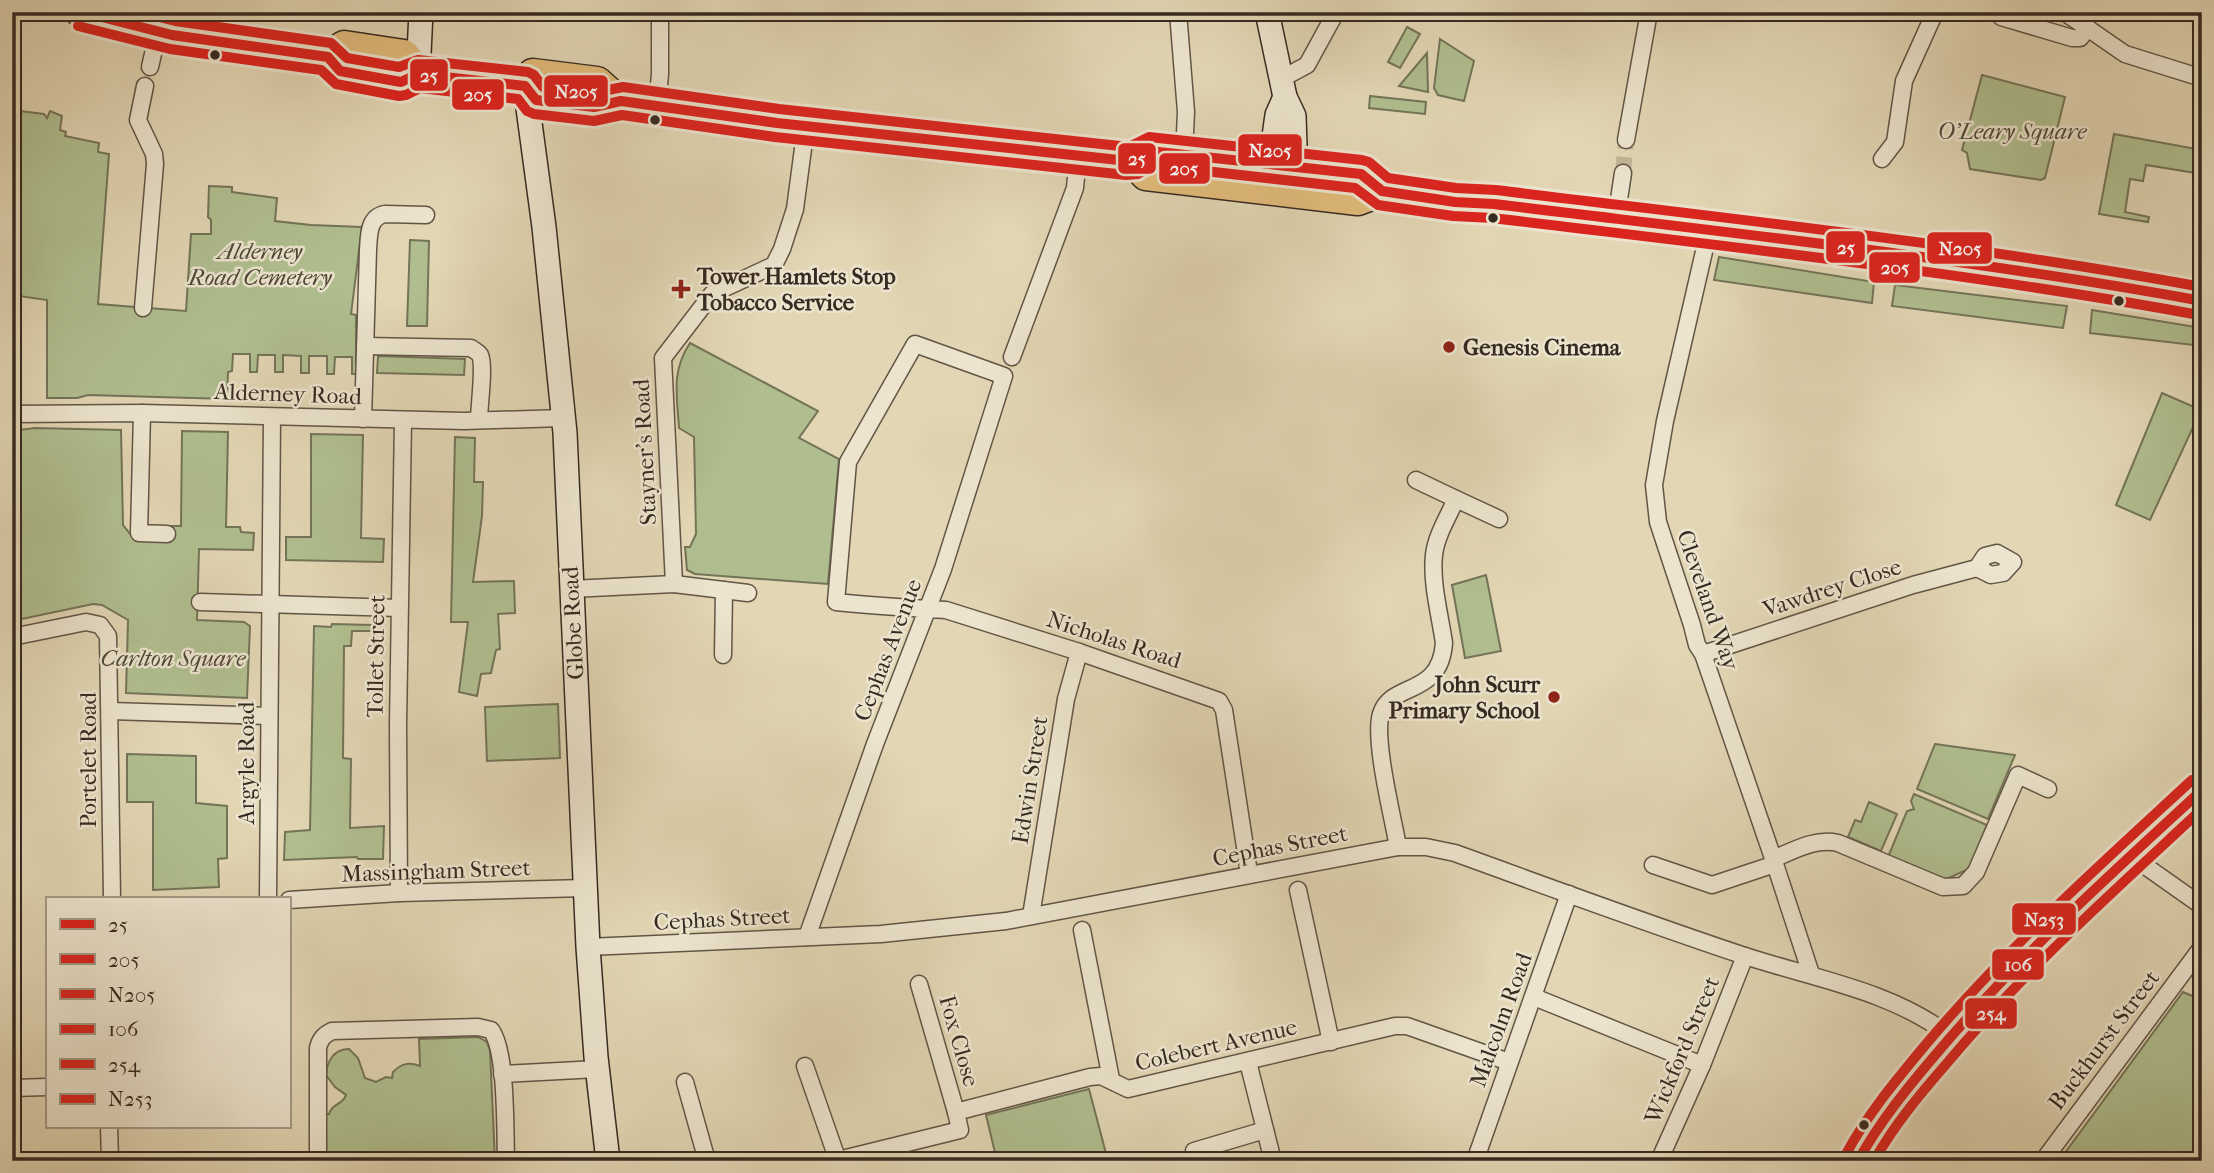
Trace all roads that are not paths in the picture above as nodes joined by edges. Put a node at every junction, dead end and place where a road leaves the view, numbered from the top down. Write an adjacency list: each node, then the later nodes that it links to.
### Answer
1 (81, 12): 12 (highway)
2 (421, 12): 14 (main road)
3 (660, 12): 19 (street)
4 (1178, 12): 23 (street)
5 (1267, 12): 18 (main road)
6 (1336, 12): 18 (street)
7 (1649, 12): 21 (street)
8 (1935, 12): 24 (street)
9 (2064, 12): 11 (street)
10 (2001, 17): 11 (street)
11 (2088, 28): 15 (street)
12 (158, 32): 13 (street); 14 (highway)
13 (150, 67)
14 (418, 74): 17 (highway)
15 (2202, 78)
16 (145, 86): 32 (street)
17 (525, 86): 19 (highway); 39 (main road, Globe Road)
18 (1283, 88): 27 (main road)
19 (657, 106): 20 (highway)
20 (806, 126): 22 (highway); 48 (street, Stayner's Road)
21 (1626, 140)
22 (1078, 155): 25 (highway); 34 (street)
23 (1184, 155): 25 (highway); 27 (highway)
24 (1882, 159)
25 (1133, 161): 27 (highway)
26 (1623, 173): 29 (street)
27 (1280, 178): 29 (highway)
28 (426, 215): 33 (street)
29 (1616, 219): 30 (highway)
30 (1709, 230): 31 (highway); 58 (street, Cleveland Way)
31 (2202, 301)
32 (143, 308)
33 (365, 346): 40 (street); 42 (street)
34 (1012, 357)
35 (1004, 376): 55 (street, Cephas Avenue); 55 (street, Nicholas Road)
36 (142, 413): 37 (street, Alderney Road); 38 (street, Alderney Road); 46 (street)
37 (12, 414)
38 (272, 417): 40 (street, Alderney Road); 53 (street, Argyle Road)
39 (563, 418): 42 (street, Alderney Road); 49 (main road, Globe Road)
40 (363, 419): 41 (street, Alderney Road)
41 (402, 420): 42 (street, Alderney Road); 54 (street, Tollet Street)
42 (479, 420)
43 (1416, 480): 44 (street)
44 (1457, 499): 45 (street); 64 (street)
45 (1499, 519)
46 (167, 534)
47 (1977, 568): 58 (street, Vawdrey Close)
48 (674, 584): 49 (street); 50 (street)
49 (571, 589): 69 (main road, Globe Road)
50 (724, 590): 51 (street); 59 (street)
51 (748, 593)
52 (200, 602): 53 (street)
53 (269, 604): 54 (street); 61 (street, Argyle Road)
54 (399, 608): 71 (street, Tollet Street)
55 (928, 609): 57 (street, Nicholas Road); 79 (street, Cephas Avenue)
56 (12, 637): 60 (street, Portelet Road)
57 (1079, 652): 68 (street, Nicholas Road); 77 (street, Edwin Street)
58 (1703, 654): 66 (street, Cleveland Way)
59 (723, 655)
60 (110, 711): 61 (street); 73 (street, Portelet Road)
61 (268, 716): 74 (street, Argyle Road)
62 (2048, 789): 66 (street)
63 (2202, 790): 65 (main road)
64 (1398, 847): 68 (street, Cephas Street); 72 (street, Cephas Street)
65 (2131, 856): 76 (street); 86 (main road)
66 (1774, 861): 67 (street); 83 (street, Cleveland Way)
67 (1653, 865)
68 (1249, 873): 77 (street, Cephas Street)
69 (585, 888): 71 (street, Massingham Street); 80 (main road, Globe Road)
70 (1298, 890): 87 (street)
71 (399, 893): 75 (street, Massingham Street)
72 (1569, 894): 82 (street, Cephas Street); 85 (street, Malcolm Road)
73 (112, 897)
74 (268, 897)
75 (290, 900)
76 (2202, 906)
77 (1031, 916): 79 (street, Cephas Street)
78 (1082, 930): 94 (street)
79 (807, 937): 80 (street, Cephas Street)
80 (588, 947): 92 (main road, Globe Road)
81 (2202, 947): 112 (street, Buckhurst Street)
82 (1745, 956): 83 (street, Cephas Street); 90 (street, Wickford Street)
83 (1811, 974): 86 (street, Cephas Street)
84 (919, 984): 98 (street, Fox Close)
85 (1534, 997): 89 (street, Malcolm Road); 90 (street)
86 (1950, 1036): 111 (main road)
87 (1331, 1042): 88 (street, Colebert Avenue); 89 (street, Colebert Avenue)
88 (1248, 1062): 94 (street, Colebert Avenue); 100 (street)
89 (1509, 1062): 109 (street, Malcolm Road)
90 (1702, 1065): 110 (street, Wickford Street)
91 (805, 1066): 101 (street)
92 (597, 1069): 93 (street); 105 (main road, Globe Road)
93 (502, 1074): 103 (street); 104 (street)
94 (1111, 1079): 98 (street, Colebert Avenue)
95 (685, 1082): 106 (street)
96 (46, 1087): 97 (street)
97 (12, 1088)
98 (956, 1112): 101 (street)
99 (109, 1128): 102 (street)
100 (1265, 1130): 107 (street); 108 (street)
101 (837, 1160)
102 (110, 1161)
103 (318, 1161)
104 (506, 1161)
105 (608, 1161)
106 (707, 1161)
107 (1196, 1161)
108 (1273, 1161)
109 (1475, 1161)
110 (1659, 1161)
111 (1858, 1161)
112 (2043, 1161)

